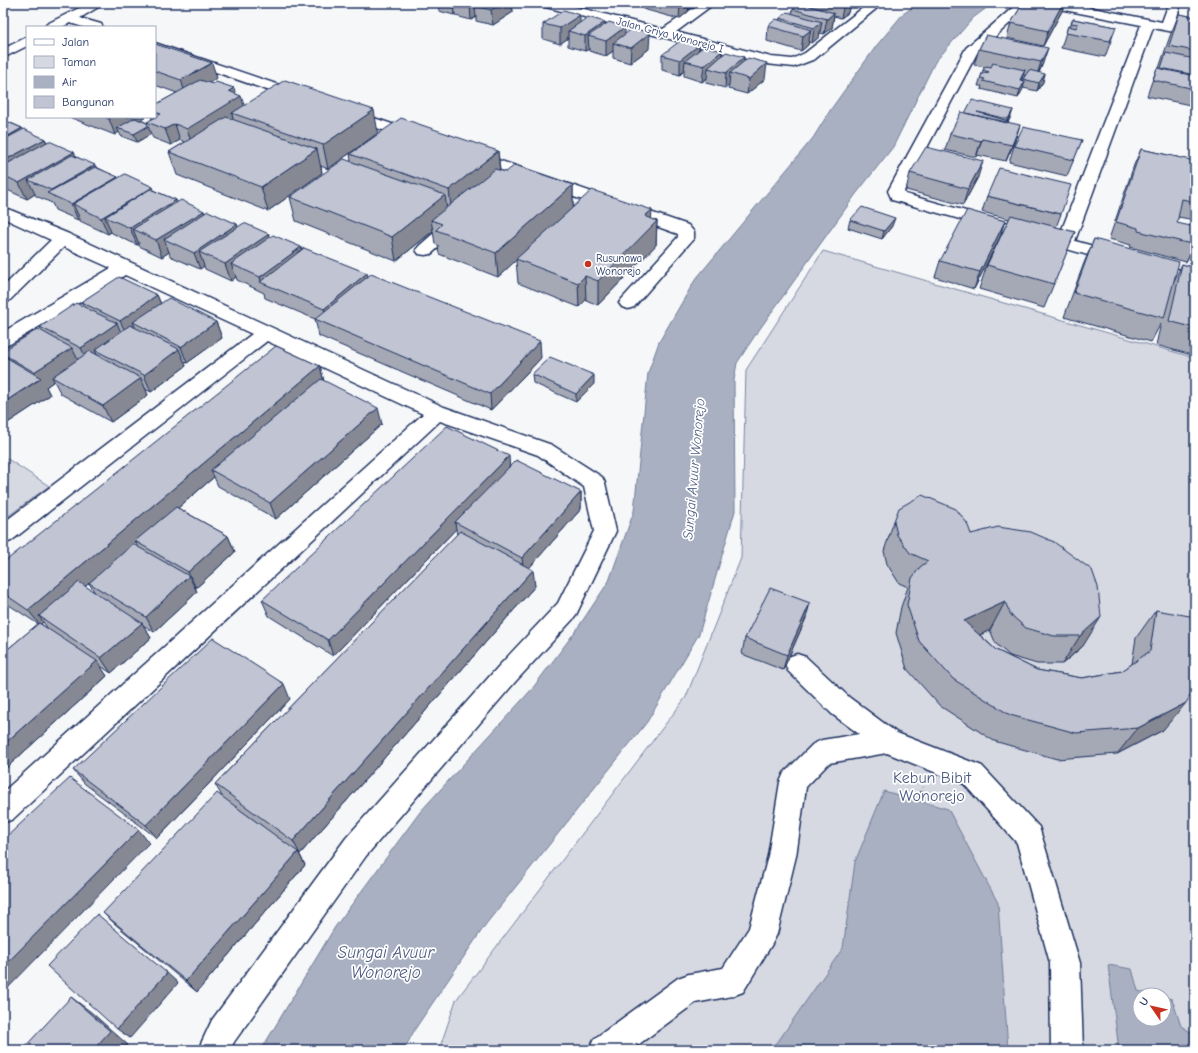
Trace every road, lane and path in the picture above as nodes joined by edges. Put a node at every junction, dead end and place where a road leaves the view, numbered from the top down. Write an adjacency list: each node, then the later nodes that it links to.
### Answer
1 (99, 3): 8 (street)
2 (546, 3): 14 (street, Jalan Griya Wonorejo I)
3 (709, 3): 14 (street)
4 (876, 3): 14 (street, Jalan Griya Wonorejo I)
5 (1026, 3): 27 (street)
6 (1049, 3): 9 (street)
7 (1175, 3): 12 (street)
8 (69, 18): 10 (street); 11 (street)
9 (1148, 23): 12 (street); 27 (street)
10 (54, 26)
11 (93, 26)
12 (1167, 26): 13 (street)
13 (1195, 32)
14 (666, 33)
15 (26, 42): 17 (street)
16 (156, 47): 18 (street)
17 (3, 54)
18 (294, 95): 19 (street); 20 (street)
19 (316, 102)
20 (280, 103)
21 (330, 107): 22 (street)
22 (433, 142)
23 (462, 153): 32 (street)
24 (3, 212): 26 (street)
25 (466, 213): 28 (street)
26 (63, 238): 29 (street); 31 (street)
27 (1065, 244): 30 (street)
28 (425, 250)
29 (125, 267): 33 (street); 34 (street)
30 (1195, 280)
31 (3, 297)
32 (628, 303)
33 (266, 332): 35 (street); 36 (street)
34 (3, 340)
35 (437, 412): 39 (street); 40 (street)
36 (3, 535)
37 (797, 664): 38 (street)
38 (888, 741): 41 (street); 42 (street)
39 (3, 810)
40 (214, 1050)
41 (605, 1050)
42 (1067, 1050)

